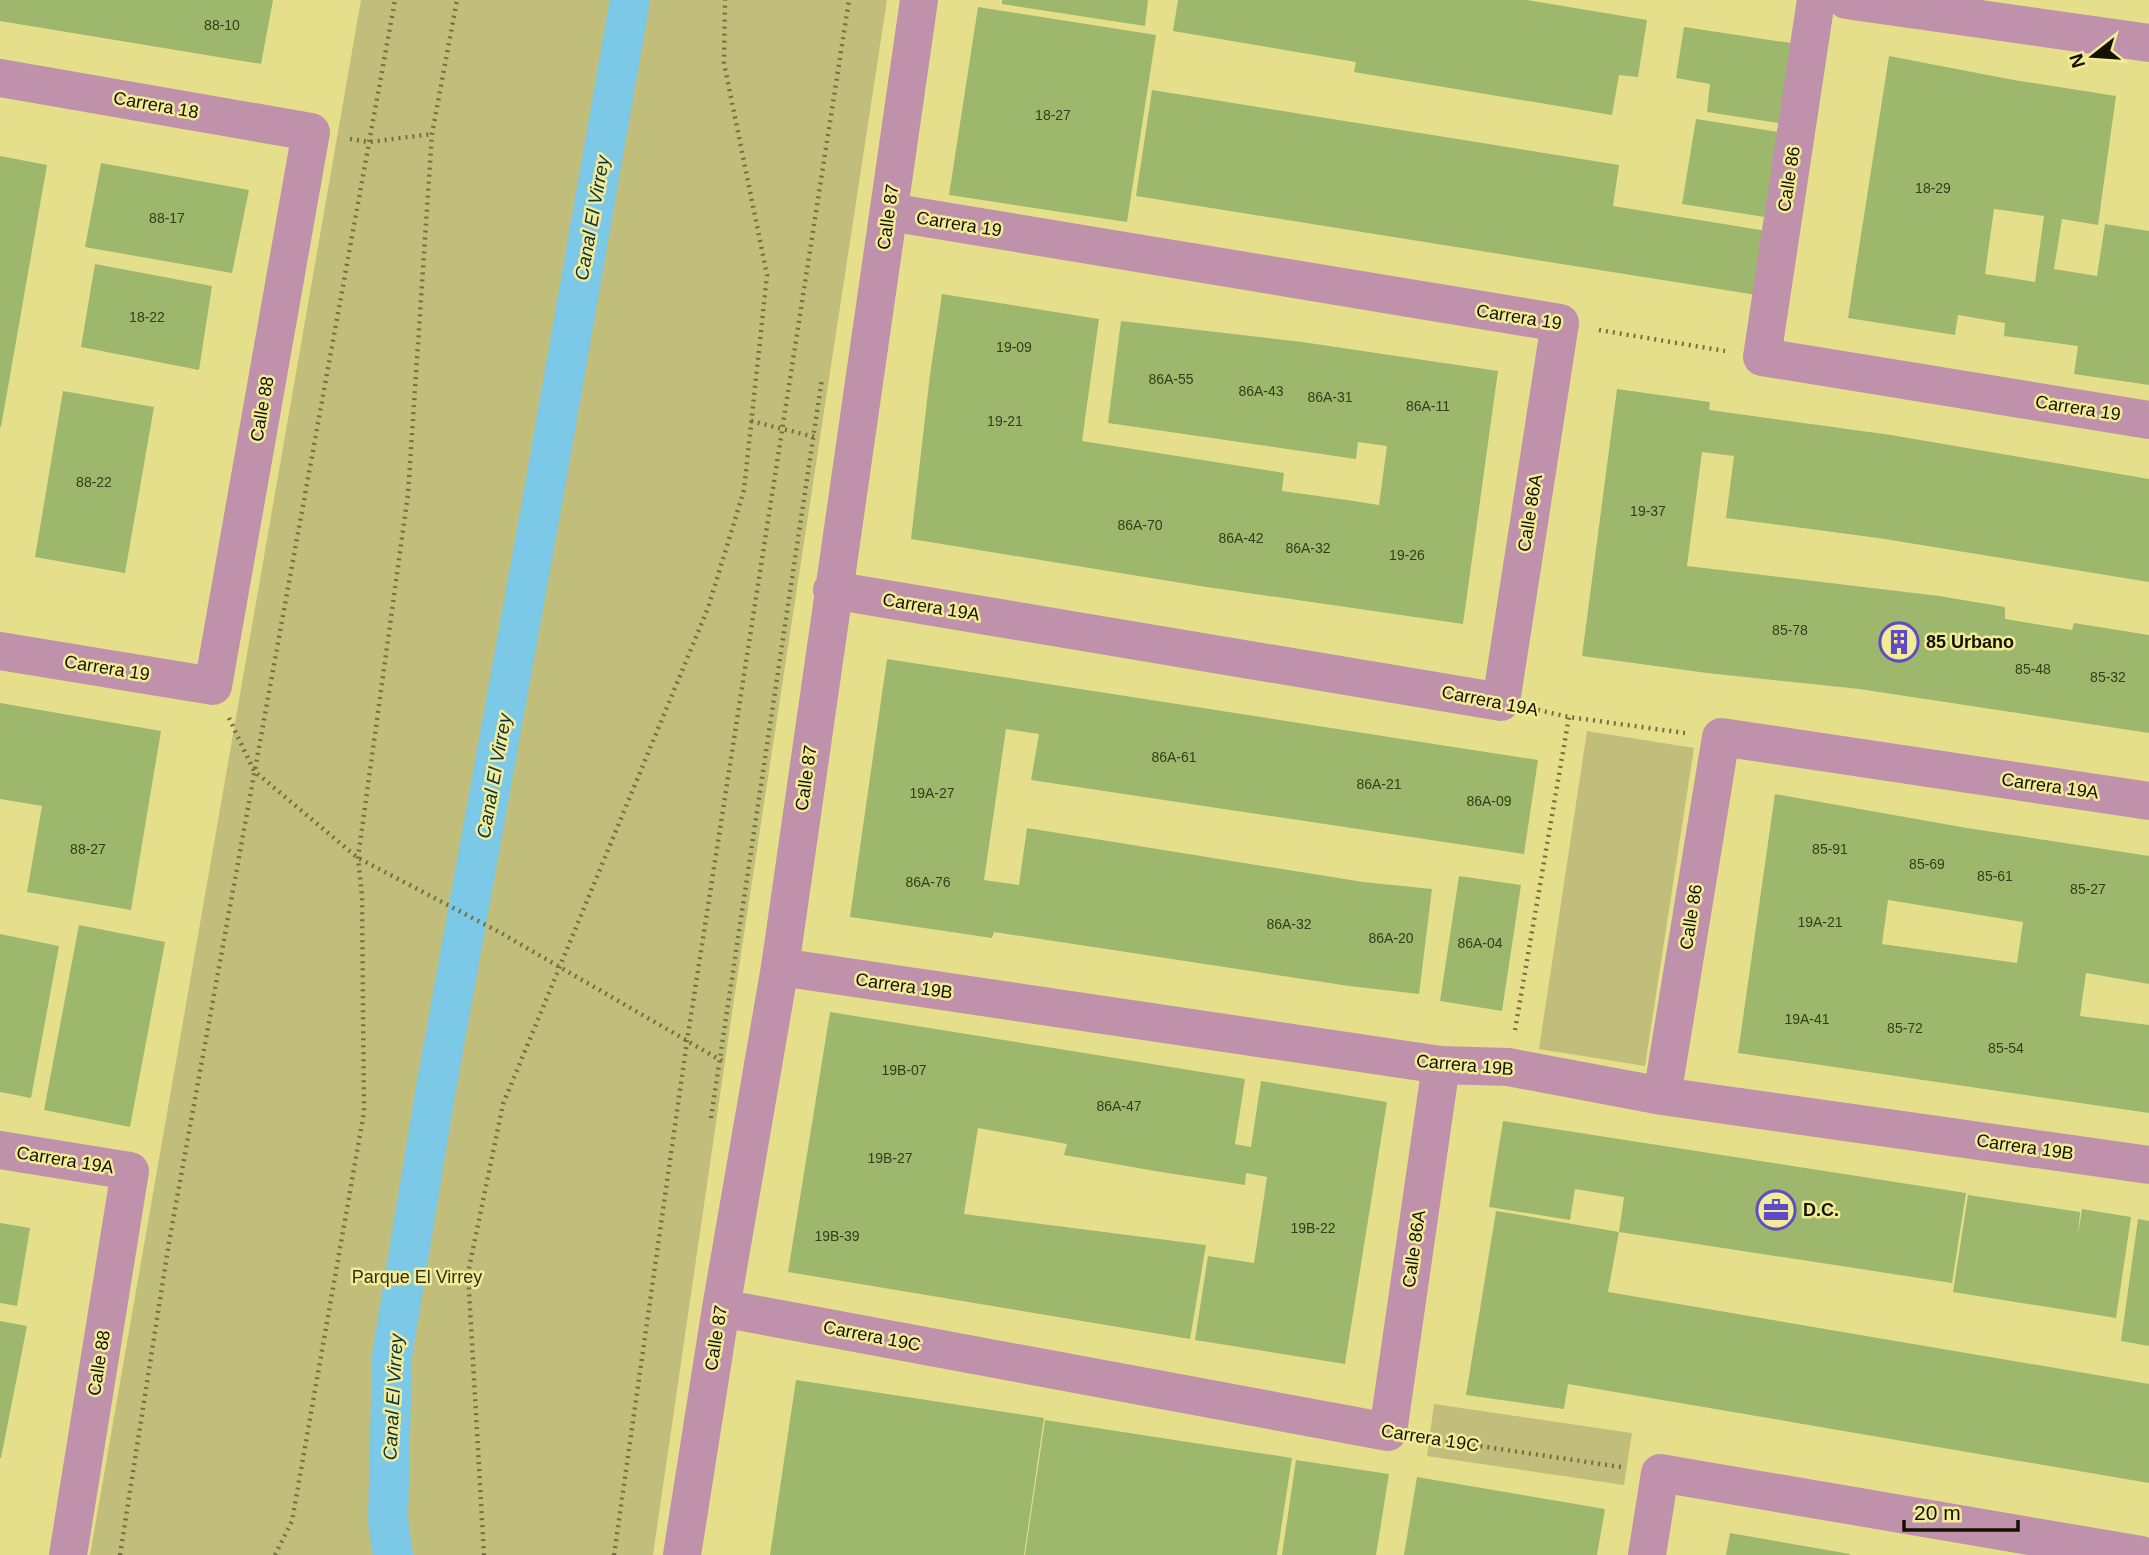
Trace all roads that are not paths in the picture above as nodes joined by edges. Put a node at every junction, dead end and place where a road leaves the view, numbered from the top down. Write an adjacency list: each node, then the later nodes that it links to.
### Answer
1 (919, 0): 7 (street, Calle 87)
2 (1816, 0): 9 (street, Calle 86)
3 (1846, 0): 4 (street)
4 (2149, 43)
5 (0, 78): 6 (street, Carrera 18)
6 (311, 132): 13 (street, Calle 88)
7 (889, 212): 8 (street, Carrera 19); 11 (street, Calle 87)
8 (1560, 323): 14 (street, Calle 86A)
9 (1762, 357): 10 (street, Carrera 19)
10 (2149, 420)
11 (832, 590): 14 (street, Carrera 19A); 17 (street, Calle 87)
12 (0, 651): 13 (street, Carrera 19)
13 (213, 686)
14 (1501, 702)
15 (1721, 737): 16 (street, Carrera 19A); 19 (street, Calle 86)
16 (2149, 801)
17 (780, 967): 18 (street, Carrera 19B); 23 (street, Calle 87)
18 (1441, 1065): 19 (street, Carrera 19B); 24 (street, Calle 86A)
19 (1662, 1096): 21 (street, Carrera 19B)
20 (0, 1150): 22 (street, Carrera 19A)
21 (2149, 1165)
22 (130, 1171): 25 (street, Calle 88)
23 (721, 1308): 24 (street, Carrera 19C); 26 (street, Calle 87)
24 (1388, 1432)
25 (68, 1555)
26 (682, 1555)
27 (1647, 1555): 28 (street)
28 (2141, 1555)

